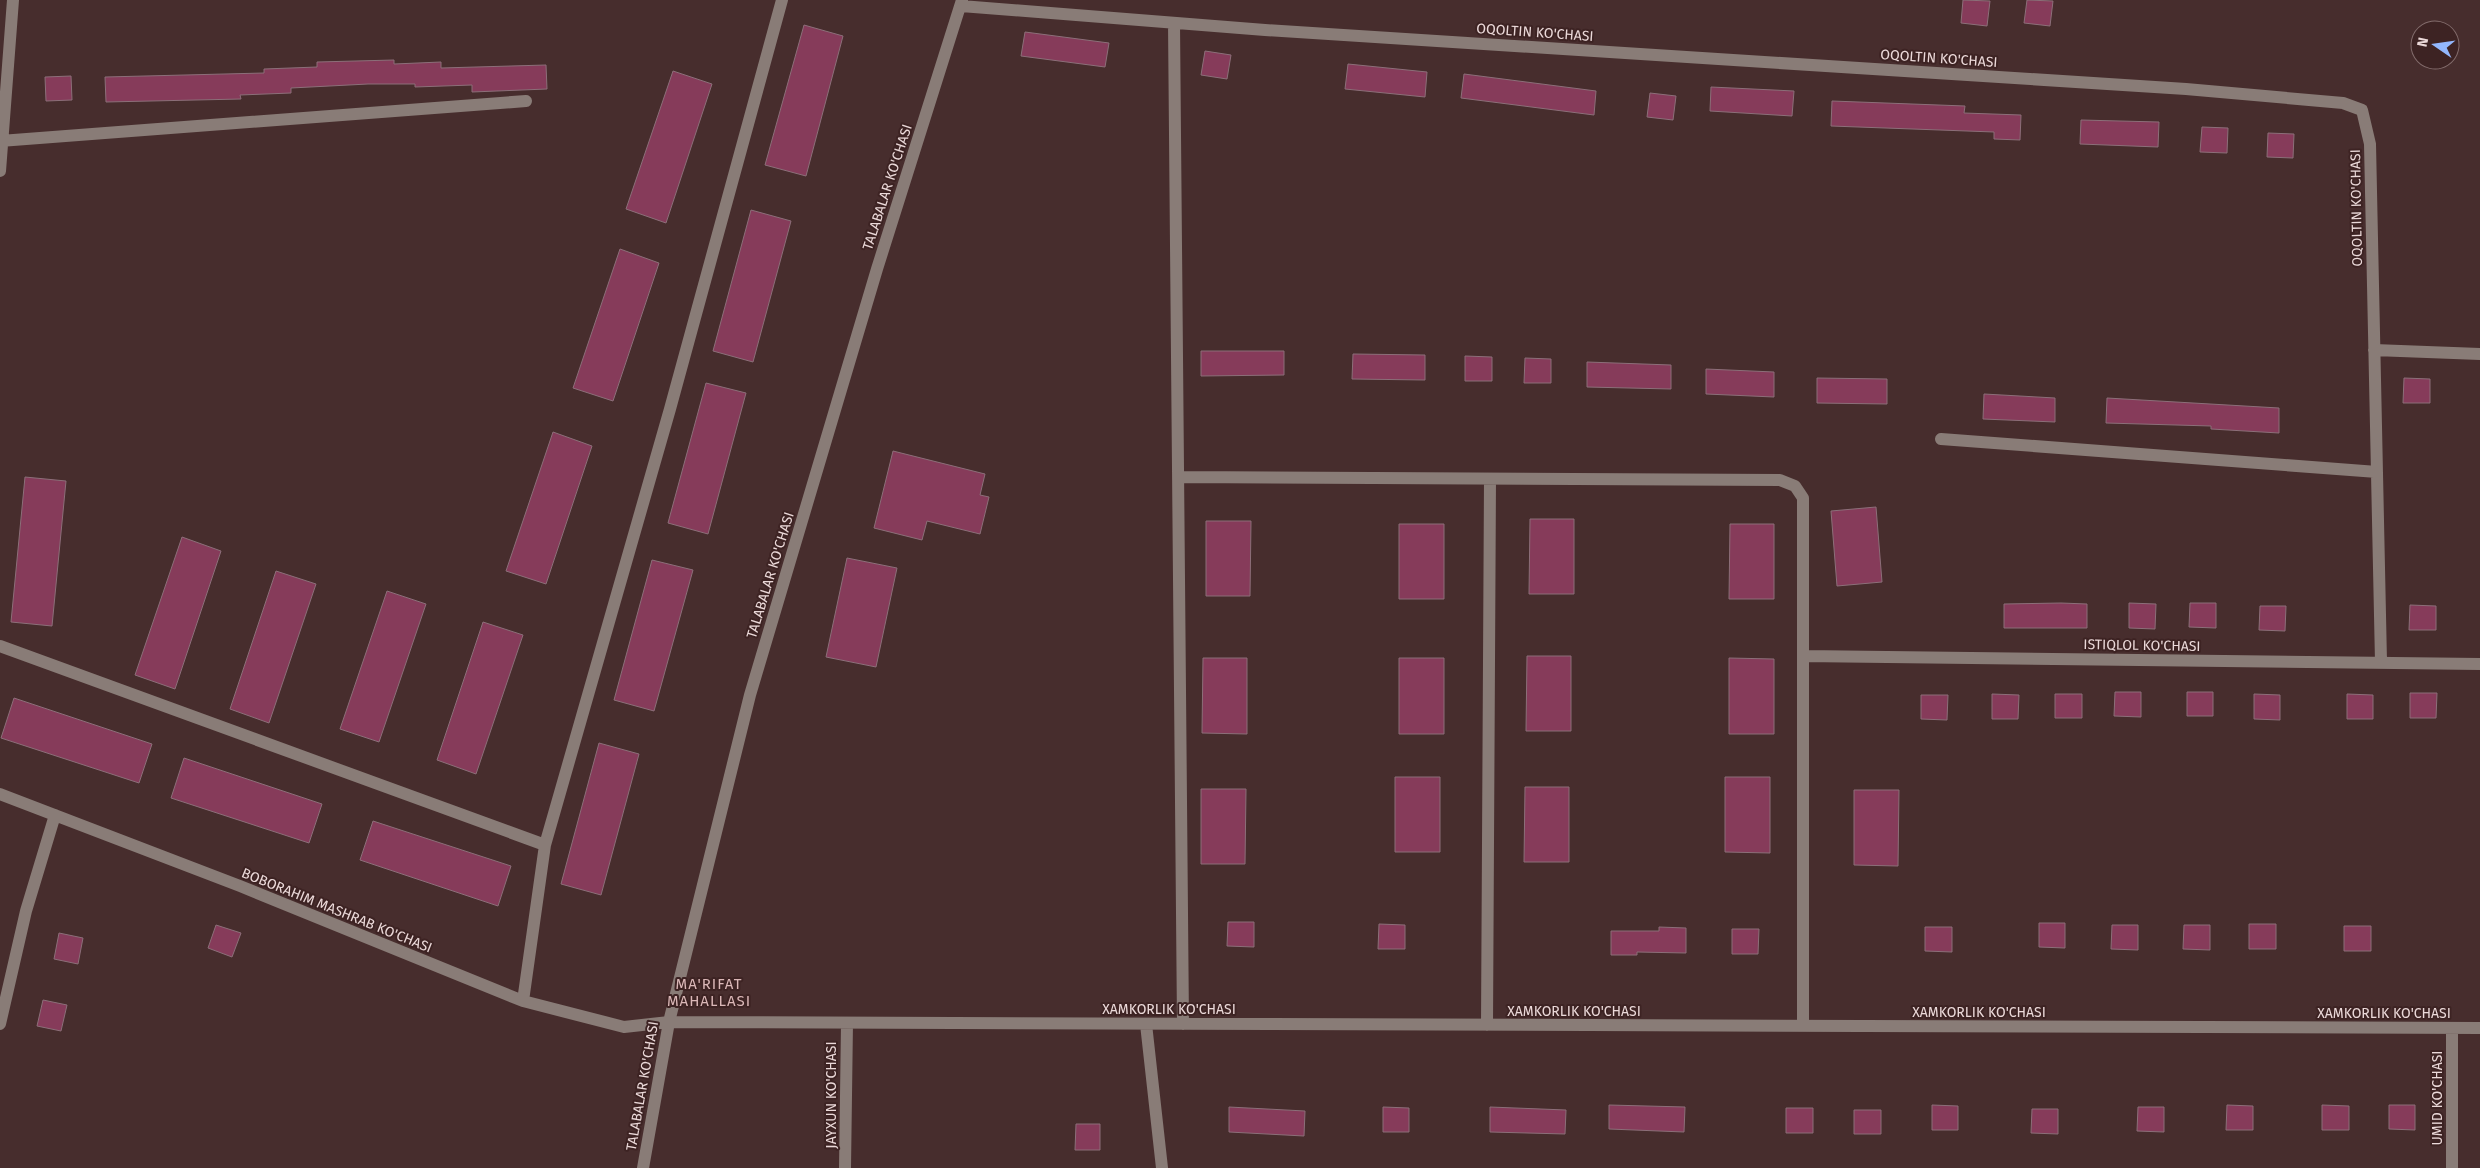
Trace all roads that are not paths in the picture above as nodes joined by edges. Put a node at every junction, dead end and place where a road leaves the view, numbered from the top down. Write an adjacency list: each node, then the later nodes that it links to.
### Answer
1 (13, 0): 6 (street)
2 (782, 0): 20 (street)
3 (961, 3): 4 (street, OQOLTIN KO'CHASI); 22 (street, TALABALAR KO'CHASI)
4 (1174, 23): 8 (street, OQOLTIN KO'CHASI); 12 (street)
5 (526, 101): 6 (street)
6 (1, 141): 7 (street)
7 (0, 171)
8 (2374, 350): 9 (street); 11 (street, OQOLTIN KO'CHASI)
9 (2480, 354)
10 (1941, 439): 11 (street)
11 (2377, 472): 16 (street, OQOLTIN KO'CHASI)
12 (1179, 477): 13 (street); 26 (street)
13 (1490, 479): 15 (street); 27 (street)
14 (0, 646): 20 (street)
15 (1803, 656): 16 (street, ISTIQLOL KO'CHASI); 28 (street)
16 (2381, 662): 17 (street, ISTIQLOL KO'CHASI)
17 (2480, 664)
18 (0, 794): 19 (street, BOBORAHIM MASHRAB KO'CHASI)
19 (55, 815): 21 (street, BOBORAHIM MASHRAB KO'CHASI); 24 (street)
20 (545, 845): 21 (street)
21 (523, 1001): 22 (street, BOBORAHIM MASHRAB KO'CHASI)
22 (669, 1022): 23 (street, XAMKORLIK KO'CHASI); 31 (street, TALABALAR KO'CHASI)
23 (847, 1023): 25 (street, XAMKORLIK KO'CHASI); 32 (street, JAYXUN KO'CHASI)
24 (0, 1024)
25 (1146, 1024): 26 (street, XAMKORLIK KO'CHASI); 33 (street)
26 (1183, 1024): 27 (street, XAMKORLIK KO'CHASI)
27 (1487, 1025): 28 (street, XAMKORLIK KO'CHASI)
28 (1803, 1026): 29 (street, XAMKORLIK KO'CHASI)
29 (2452, 1028): 30 (street, XAMKORLIK KO'CHASI); 34 (street, UMID KO'CHASI)
30 (2480, 1028)
31 (643, 1168)
32 (845, 1168)
33 (1162, 1168)
34 (2452, 1168)

